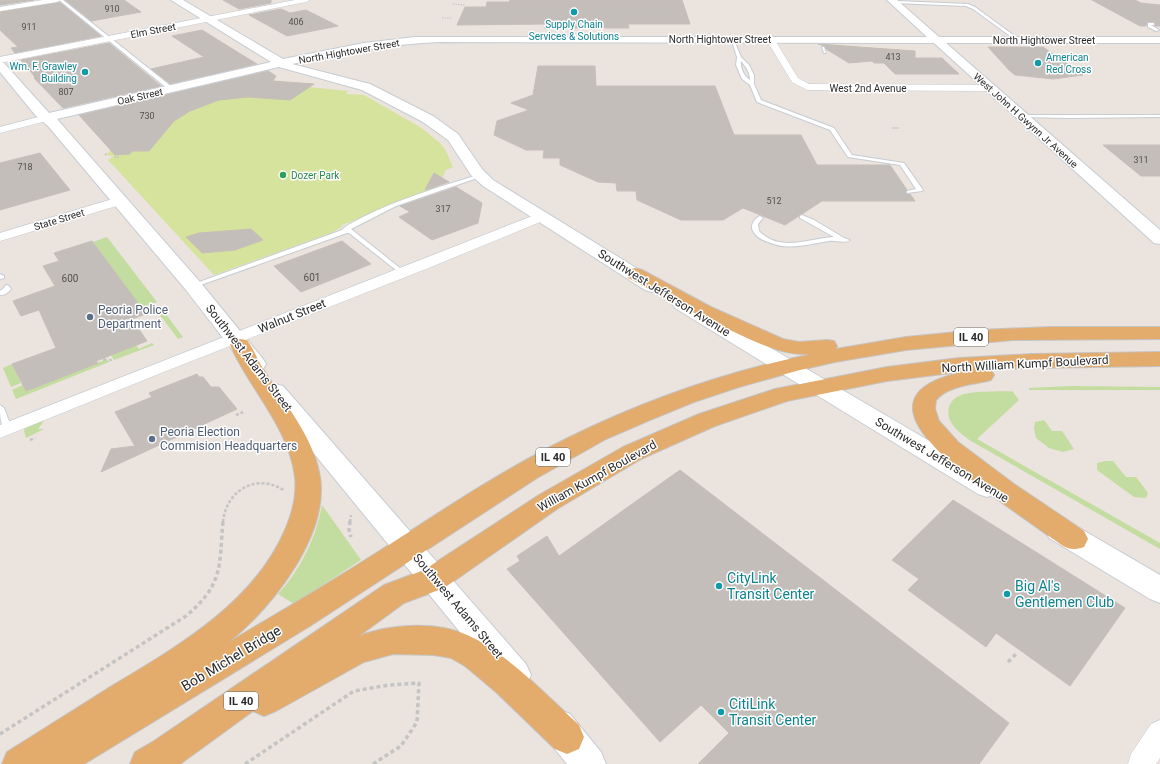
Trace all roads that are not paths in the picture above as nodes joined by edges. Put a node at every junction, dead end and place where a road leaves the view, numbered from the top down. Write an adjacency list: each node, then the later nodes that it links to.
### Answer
1 (57, 0): 6 (street)
2 (61, 0): 10 (lane)
3 (176, 0): 7 (main road, Southwest Jefferson Avenue)
4 (306, 0): 7 (street, Elm Street)
5 (894, 1): 13 (main road, West John H Gwynn Jr Avenue); 14 (lane)
6 (0, 9)
7 (208, 19): 10 (street, Elm Street); 17 (main road, Southwest Jefferson Avenue)
8 (1153, 24): 9 (lane)
9 (1158, 35): 14 (main road, North Hightower Street)
10 (107, 38): 16 (street, Elm Street); 20 (lane)
11 (732, 39): 12 (main road, North Hightower Street); 15 (lane); 17 (main road, North Hightower Street)
12 (770, 39): 13 (main road, North Hightower Street); 21 (street, West 2nd Avenue)
13 (937, 40): 14 (main road, North Hightower Street); 21 (main road, West John H Gwynn Jr Avenue)
14 (1018, 40)
15 (740, 57): 19 (lane); 19 (lane)
16 (0, 60)
17 (281, 63): 20 (main road, Oak Street); 26 (main road, Southwest Jefferson Avenue)
18 (0, 65): 24 (main road, Southwest Adams Street)
19 (752, 84): 27 (lane)
20 (170, 88): 24 (main road, Oak Street)
21 (991, 88): 22 (main road, West John H Gwynn Jr Avenue)
22 (1021, 116): 23 (lane); 34 (main road, West John H Gwynn Jr Avenue)
23 (1160, 116)
24 (46, 118): 25 (street, Oak Street); 28 (main road, Southwest Adams Street)
25 (0, 130)
26 (480, 176): 29 (main road, Southwest Jefferson Avenue); 32 (lane)
27 (908, 192)
28 (119, 201): 33 (street, State Street); 37 (main road, Southwest Adams Street)
29 (540, 216): 35 (street, Walnut Street); 36 (main road, Southwest Jefferson Avenue)
30 (802, 217): 31 (lane)
31 (760, 218)
32 (346, 231): 35 (lane); 37 (lane)
33 (0, 237)
34 (1160, 240)
35 (403, 273): 42 (street, Walnut Street)
36 (635, 274): 40 (main road); 44 (main road, Southwest Jefferson Avenue)
37 (193, 286): 42 (main road, Southwest Adams Street)
38 (7, 287): 39 (lane)
39 (2, 295)
40 (1090, 333): 41 (main road, IL 40); 44 (main road, IL 40)
41 (1160, 333)
42 (238, 342): 47 (street, Walnut Street); 49 (main road, Southwest Adams Street); 55 (main road)
43 (1160, 360): 45 (main road, North William Kumpf Boulevard / IL 40); 48 (main road)
44 (785, 366): 45 (main road, Southwest Jefferson Avenue); 49 (main road, IL 40)
45 (820, 387): 48 (main road, Southwest Jefferson Avenue); 50 (main road, William Kumpf Boulevard / IL 40)
46 (0, 408): 47 (lane)
47 (4, 431)
48 (1074, 539): 51 (main road, Southwest Jefferson Avenue)
49 (408, 548): 50 (main road, Southwest Adams Street); 56 (main road, Bob Michel Bridge / IL 40)
50 (434, 578): 53 (main road, Southwest Adams Street); 54 (main road, IL 40)
51 (1160, 590)
52 (1160, 734): 58 (street)
53 (567, 737): 54 (main road); 57 (main road, Southwest Adams Street)
54 (156, 758)
55 (19, 764)
56 (51, 764)
57 (589, 764)
58 (1141, 764)

